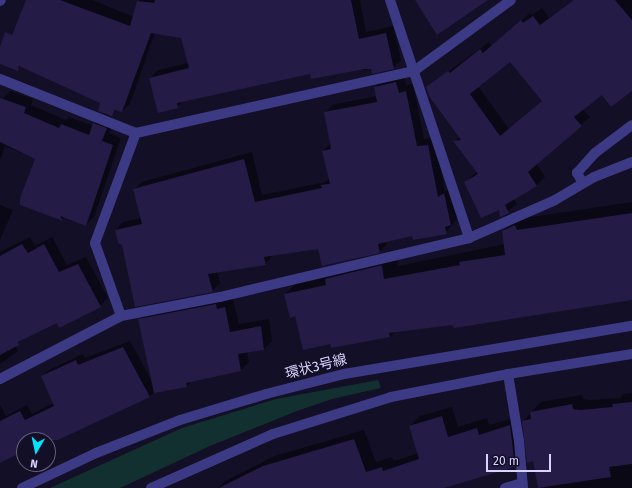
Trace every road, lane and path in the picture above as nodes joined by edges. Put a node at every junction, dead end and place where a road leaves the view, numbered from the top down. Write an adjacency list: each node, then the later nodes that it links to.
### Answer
1 (390, 0): 3 (street)
2 (511, 0): 3 (street)
3 (414, 71): 6 (street); 9 (street)
4 (0, 79): 6 (street)
5 (632, 125): 8 (street)
6 (136, 133): 10 (street)
7 (632, 162): 8 (street)
8 (583, 184): 9 (street)
9 (469, 238): 10 (street)
10 (121, 316): 14 (street)
11 (632, 326): 16 (street, 環状3号線)
12 (632, 354): 13 (street)
13 (508, 374): 15 (street); 17 (street)
14 (0, 379)
15 (522, 485): 18 (street)
16 (22, 488)
17 (151, 488)
18 (505, 488)

